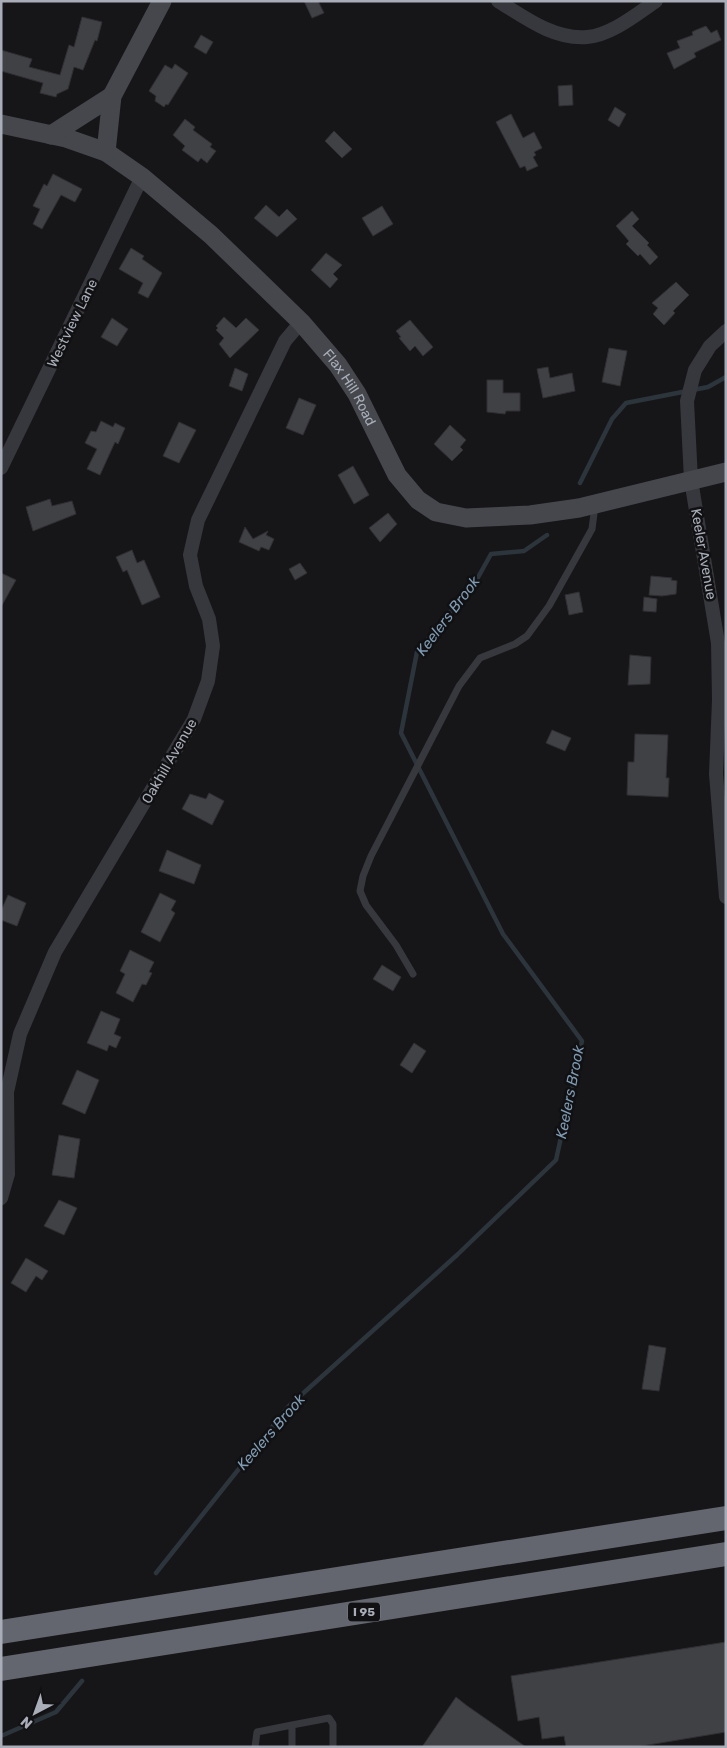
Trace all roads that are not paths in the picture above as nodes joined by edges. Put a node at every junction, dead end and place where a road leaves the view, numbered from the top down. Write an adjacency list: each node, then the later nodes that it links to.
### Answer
1 (162, 1): 4 (main road)
2 (498, 1): 3 (street)
3 (656, 1)
4 (112, 96): 6 (main road); 7 (main road)
5 (1, 124): 6 (main road, Flax Hill Road)
6 (51, 135): 7 (main road, Flax Hill Road)
7 (106, 152): 8 (main road, Flax Hill Road)
8 (142, 177): 9 (main road, Flax Hill Road); 11 (street, Westview Lane)
9 (300, 322): 14 (main road, Flax Hill Road); 17 (street, Oakhill Avenue)
10 (726, 330): 13 (street, Keeler Avenue)
11 (1, 468)
12 (726, 472): 13 (main road, Flax Hill Road)
13 (691, 480): 14 (main road, Flax Hill Road); 15 (street, Keeler Avenue)
14 (596, 506): 16 (lane)
15 (726, 897)
16 (413, 974)
17 (4, 1101): 18 (street, Oakhill Avenue)
18 (1, 1198)
19 (726, 1518): 21 (highway)
20 (726, 1554): 22 (highway, I 95)
21 (1, 1632)
22 (1, 1669)
23 (292, 1725): 24 (lane); 25 (lane); 26 (lane)
24 (255, 1747)
25 (292, 1747)
26 (332, 1747)

